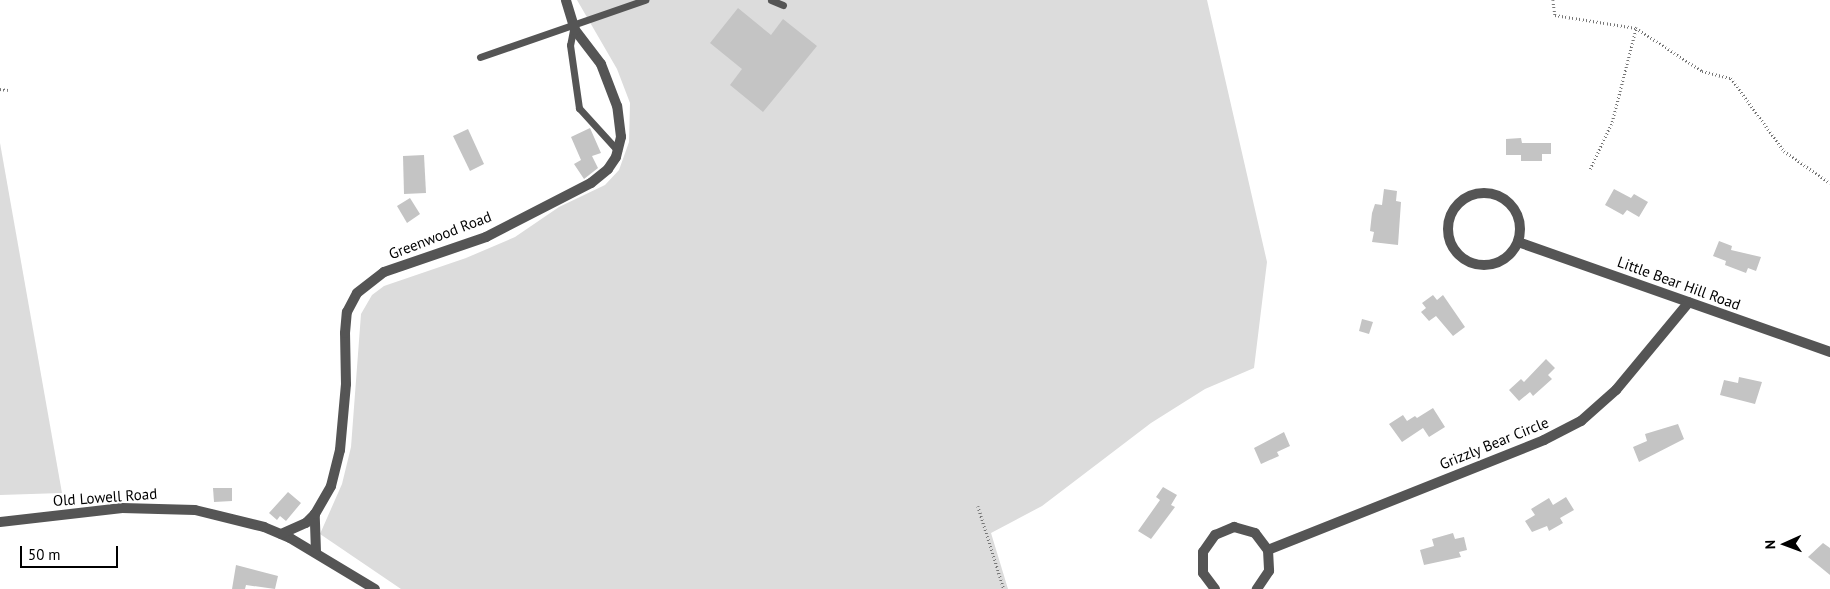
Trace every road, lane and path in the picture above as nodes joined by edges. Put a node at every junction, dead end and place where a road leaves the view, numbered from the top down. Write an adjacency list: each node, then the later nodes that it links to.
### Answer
1 (566, 0): 6 (street, Greenwood Road)
2 (645, 0): 6 (lane)
3 (771, 0): 5 (lane)
4 (1553, 0): 7 (path)
5 (783, 5)
6 (574, 24): 8 (lane); 11 (street, Greenwood Road); 11 (lane)
7 (1636, 28): 12 (path); 13 (path)
8 (480, 57)
9 (0, 89): 10 (path)
10 (8, 90)
11 (618, 151): 18 (street, Greenwood Road)
12 (1590, 169)
13 (1830, 183)
14 (1518, 242): 14 (street); 15 (street, Little Bear Hill Road)
15 (1689, 302): 16 (street, Little Bear Hill Road); 21 (street, Grizzly Bear Circle)
16 (1830, 352)
17 (978, 506): 24 (path)
18 (315, 514): 20 (street); 22 (street, Greenwood Road)
19 (0, 522): 20 (street, Old Lowell Road)
20 (281, 534): 22 (street, Old Lowell Road)
21 (1268, 550): 25 (street); 26 (street)
22 (316, 552): 23 (street, Old Lowell Road)
23 (375, 589)
24 (1004, 589)
25 (1215, 589)
26 (1257, 589)

